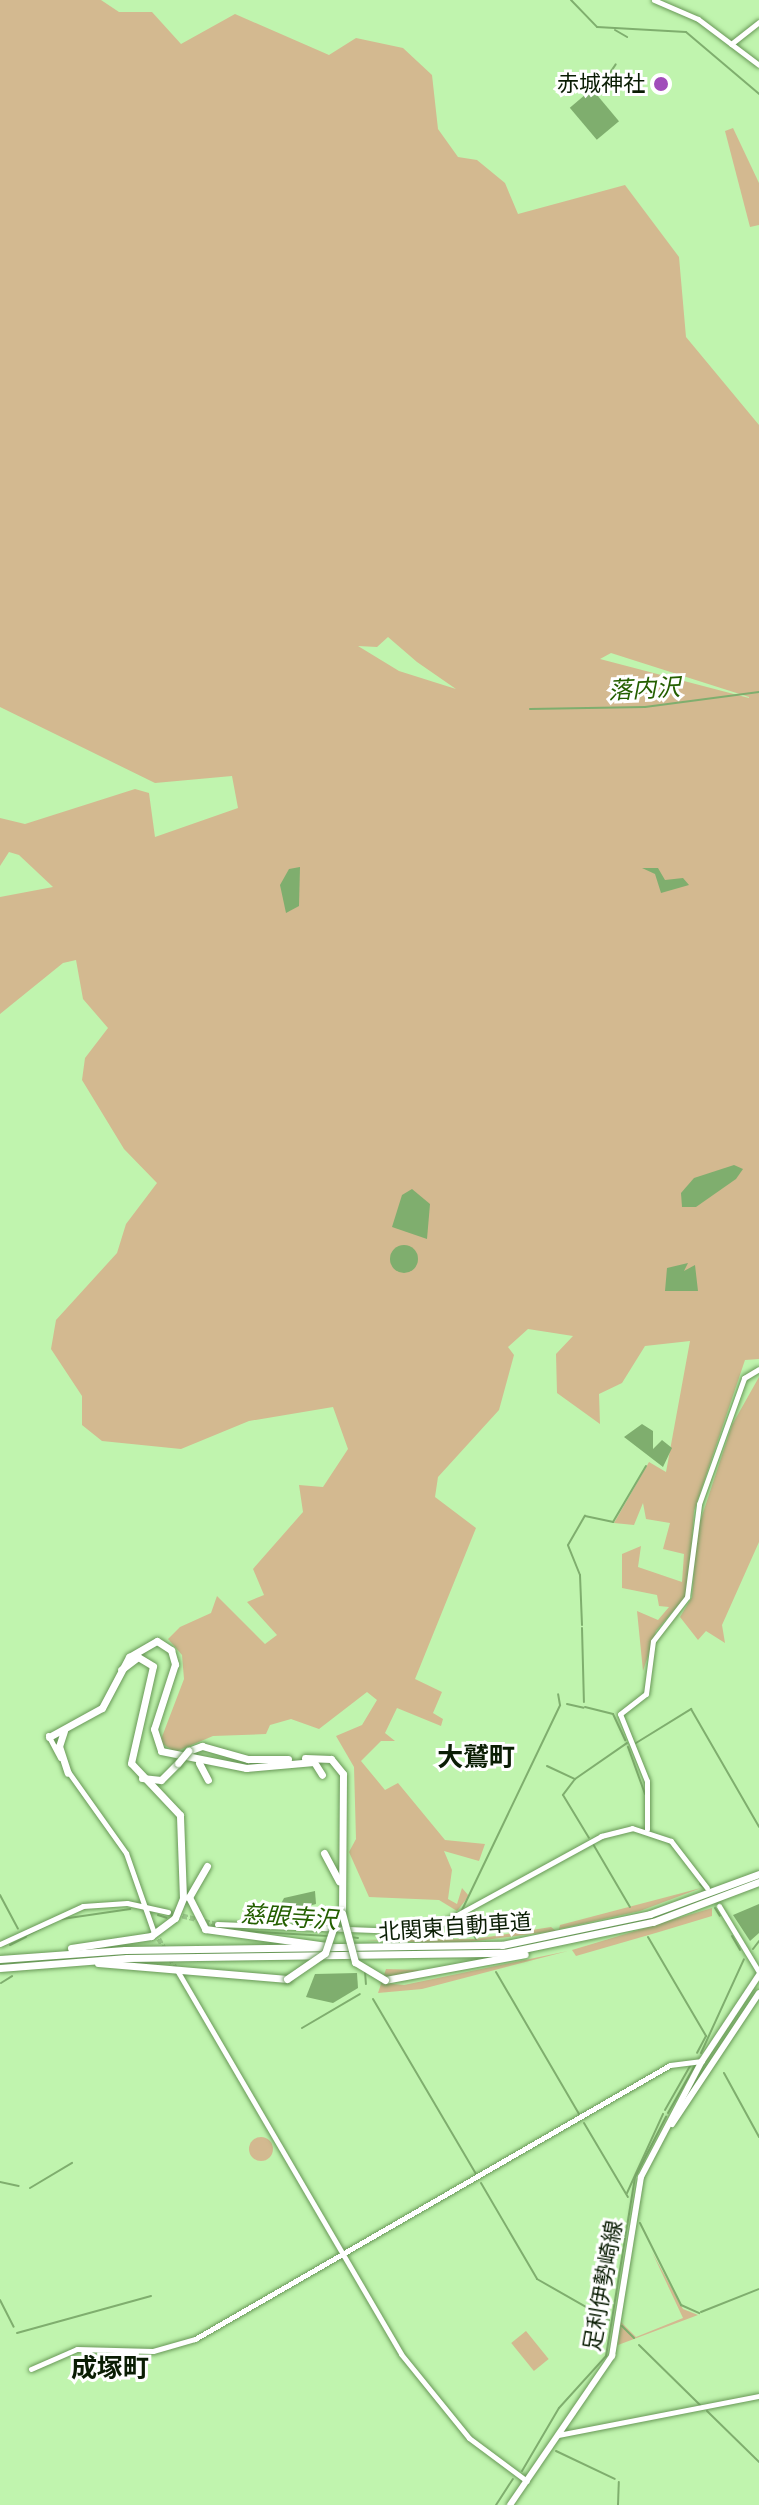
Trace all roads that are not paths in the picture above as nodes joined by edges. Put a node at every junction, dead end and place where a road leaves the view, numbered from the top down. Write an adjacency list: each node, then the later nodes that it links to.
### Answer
1 (654, 0): 3 (street)
2 (759, 22): 3 (street)
3 (731, 44): 4 (street)
4 (759, 65)
5 (759, 1369): 14 (street)
6 (121, 1670): 7 (highway); 9 (highway); 10 (highway)
7 (69, 1727): 8 (highway); 11 (highway)
8 (49, 1735): 11 (street)
9 (193, 1761): 12 (highway); 13 (highway)
10 (132, 1768): 23 (highway, bridge); 29 (highway)
11 (68, 1773): 20 (street)
12 (322, 1775)
13 (208, 1780)
14 (647, 1829): 19 (street); 24 (street)
15 (324, 1853): 23 (highway)
16 (207, 1866): 28 (highway)
17 (759, 1874): 28 (highway, 北関東自動車道)
18 (759, 1882): 26 (highway, 北関東自動車道)
19 (707, 1888)
20 (141, 1905): 22 (street); 25 (street); 27 (street)
21 (719, 1906): 34 (street)
22 (168, 1912)
23 (340, 1914): 26 (highway, bridge); 31 (highway, bridge)
24 (217, 1924)
25 (153, 1930)
26 (581, 1940): 31 (highway, 北関東自動車道)
27 (0, 1944)
28 (357, 1951): 29 (highway, 北関東自動車道)
29 (25, 1957): 30 (highway, 北関東自動車道)
30 (0, 1959)
31 (84, 1961): 32 (highway, 北関東自動車道)
32 (0, 1968)
33 (178, 1972): 40 (street)
34 (759, 1974): 37 (main road, 足利伊勢崎線)
35 (759, 1993): 36 (main road, 足利伊勢崎線)
36 (726, 2042): 37 (main road); 38 (main road, 足利伊勢崎線)
37 (702, 2061): 38 (main road); 39 (main road, 足利伊勢崎線); 40 (street)
38 (707, 2074): 39 (main road, 足利伊勢崎線)
39 (659, 2144): 43 (main road, 足利伊勢崎線)
40 (343, 2258): 41 (street); 44 (street)
41 (31, 2369)
42 (759, 2396): 43 (street)
43 (558, 2435): 44 (main road, 足利伊勢崎線)
44 (527, 2481): 45 (main road, 足利伊勢崎線)
45 (510, 2505)

